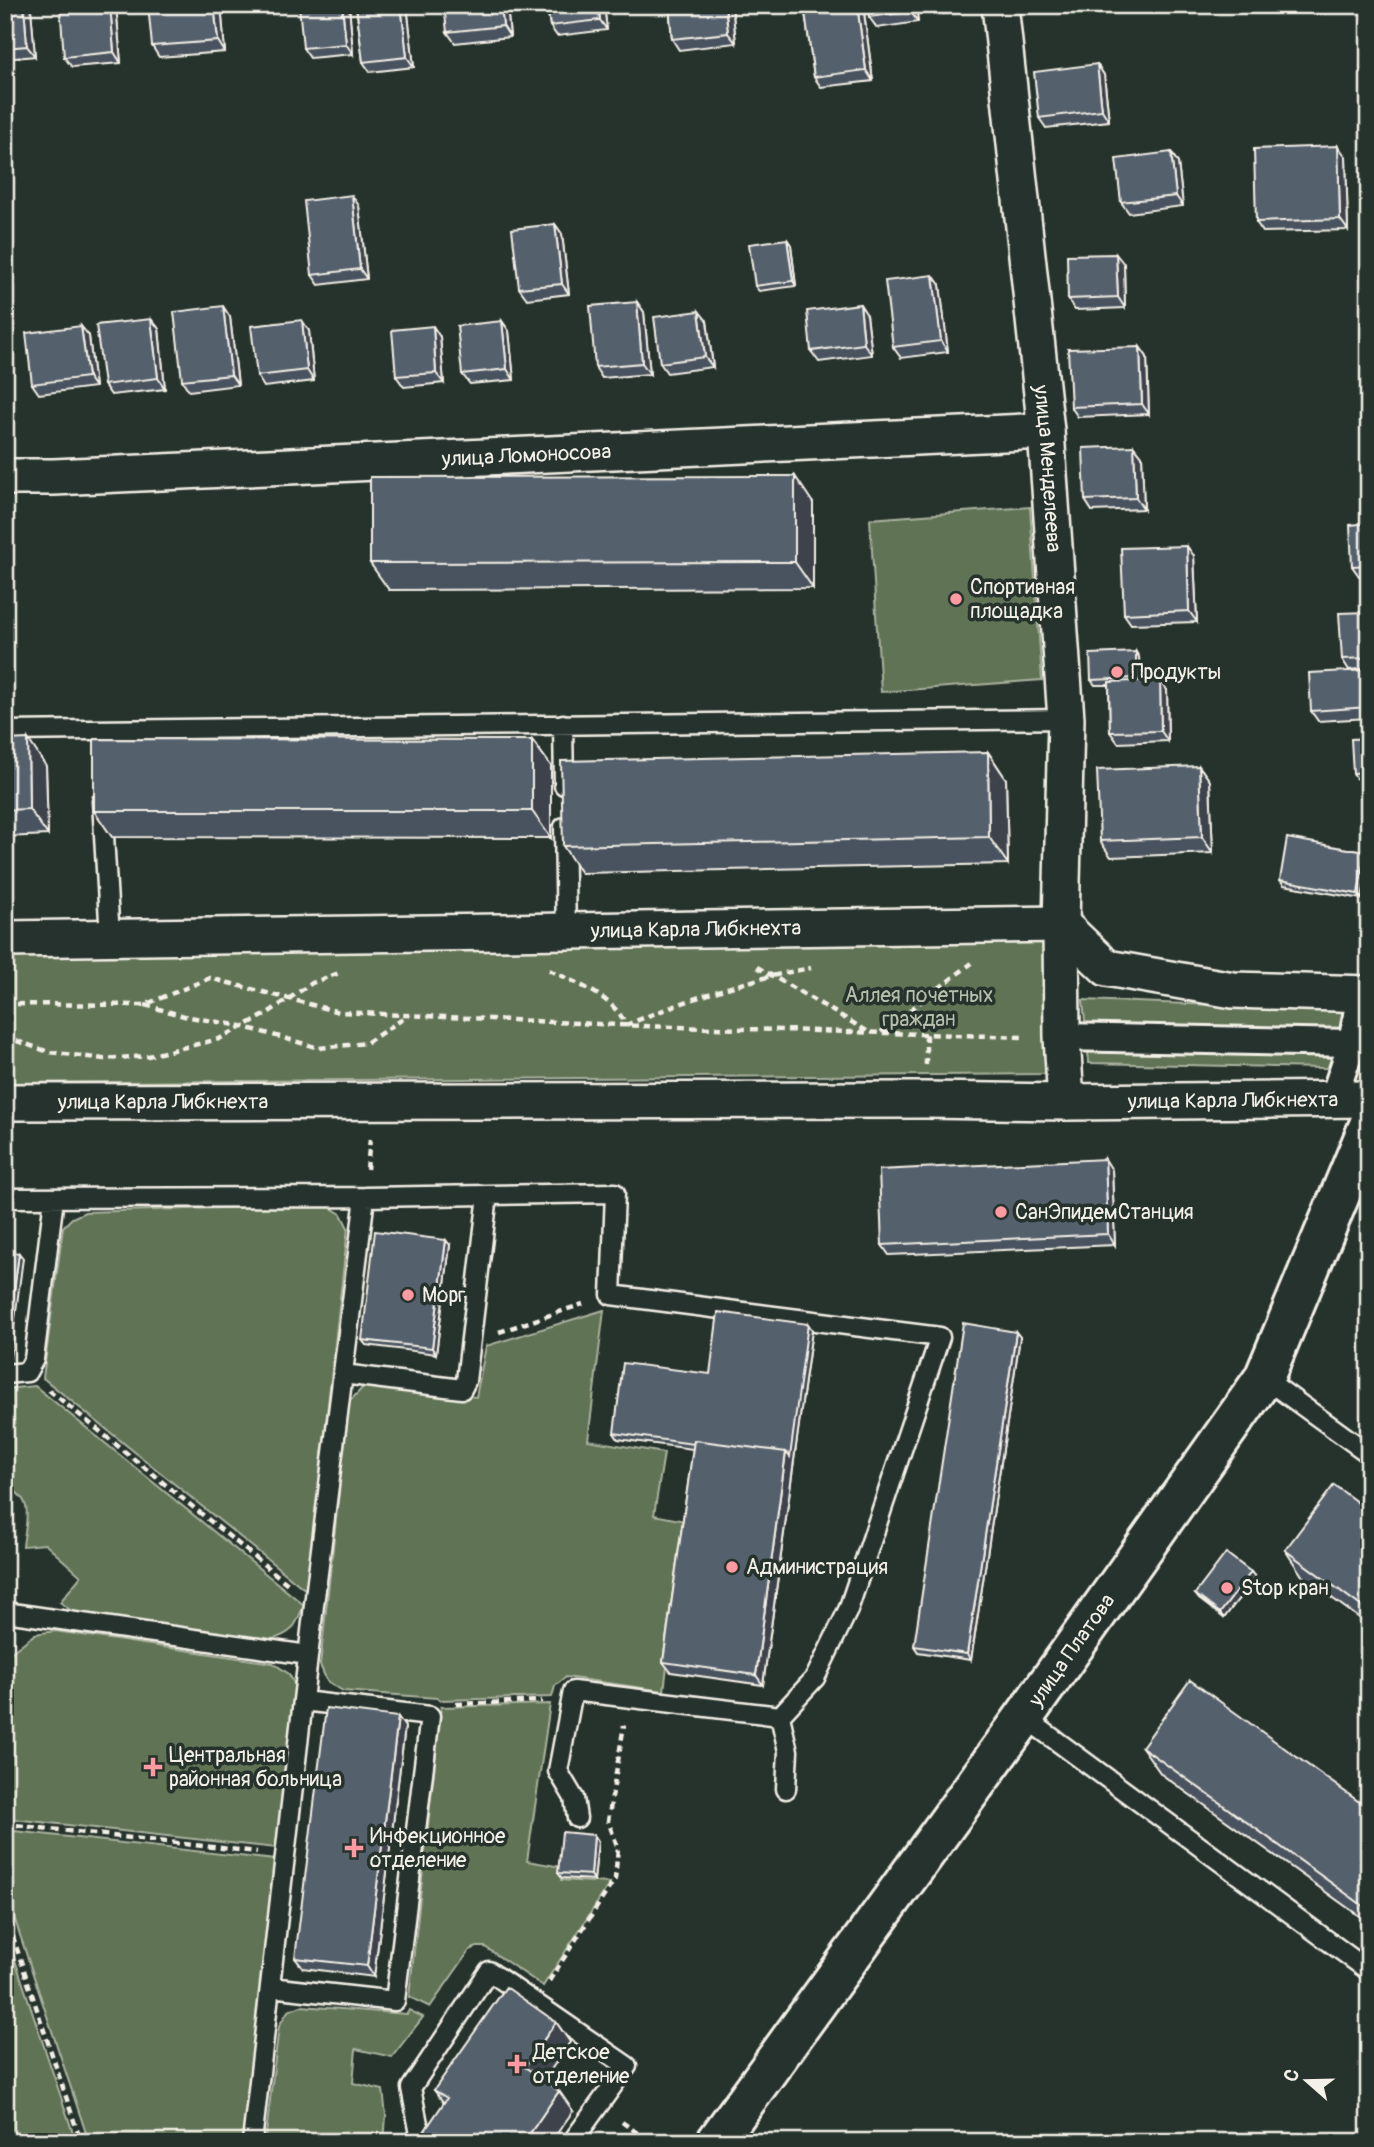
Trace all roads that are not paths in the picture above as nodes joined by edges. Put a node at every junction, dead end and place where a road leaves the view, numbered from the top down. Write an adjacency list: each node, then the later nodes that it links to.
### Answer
1 (1000, 5): 2 (street, улица Менделеева)
2 (1046, 430): 3 (street, улица Ломоносова); 4 (street, улица Менделеева)
3 (5, 477)
4 (1066, 719): 5 (lane); 8 (street, улица Менделеева)
5 (563, 724): 6 (lane); 9 (lane)
6 (5, 731)
7 (101, 785): 10 (lane)
8 (1061, 925): 9 (street, улица Карла Либкнехта); 12 (street); 13 (street, улица Менделеева)
9 (566, 932): 10 (street, улица Карла Либкнехта)
10 (110, 938): 11 (street, улица Карла Либкнехта)
11 (5, 939)
12 (1365, 993): 14 (street)
13 (1062, 1037): 14 (street); 18 (street, улица Менделеева)
14 (1352, 1043): 15 (street)
15 (1333, 1100): 16 (street, улица Карла Либкнехта); 18 (street, улица Карла Либкнехта)
16 (1369, 1100)
17 (5, 1101): 18 (street, улица Карла Либкнехта)
18 (1066, 1102)
19 (1369, 1125): 26 (street, улица Платова)
20 (488, 1195): 21 (lane); 25 (lane); 31 (lane)
21 (365, 1197): 23 (lane); 25 (lane)
22 (5, 1198): 23 (lane)
23 (54, 1198): 24 (lane)
24 (5, 1374)
25 (343, 1374): 29 (lane)
26 (1264, 1378): 27 (lane); 32 (street, улица Платова)
27 (1369, 1454)
28 (5, 1612): 29 (lane)
29 (309, 1655): 30 (lane)
30 (303, 1701): 36 (lane); 36 (lane)
31 (780, 1716): 33 (lane); 34 (lane)
32 (1024, 1717): 35 (lane); 40 (street, улица Платова)
33 (786, 1789)
34 (577, 1818)
35 (1369, 1971)
36 (270, 1987): 37 (lane)
37 (252, 2142)
38 (414, 2142): 39 (lane)
39 (572, 2142)
40 (716, 2142)

